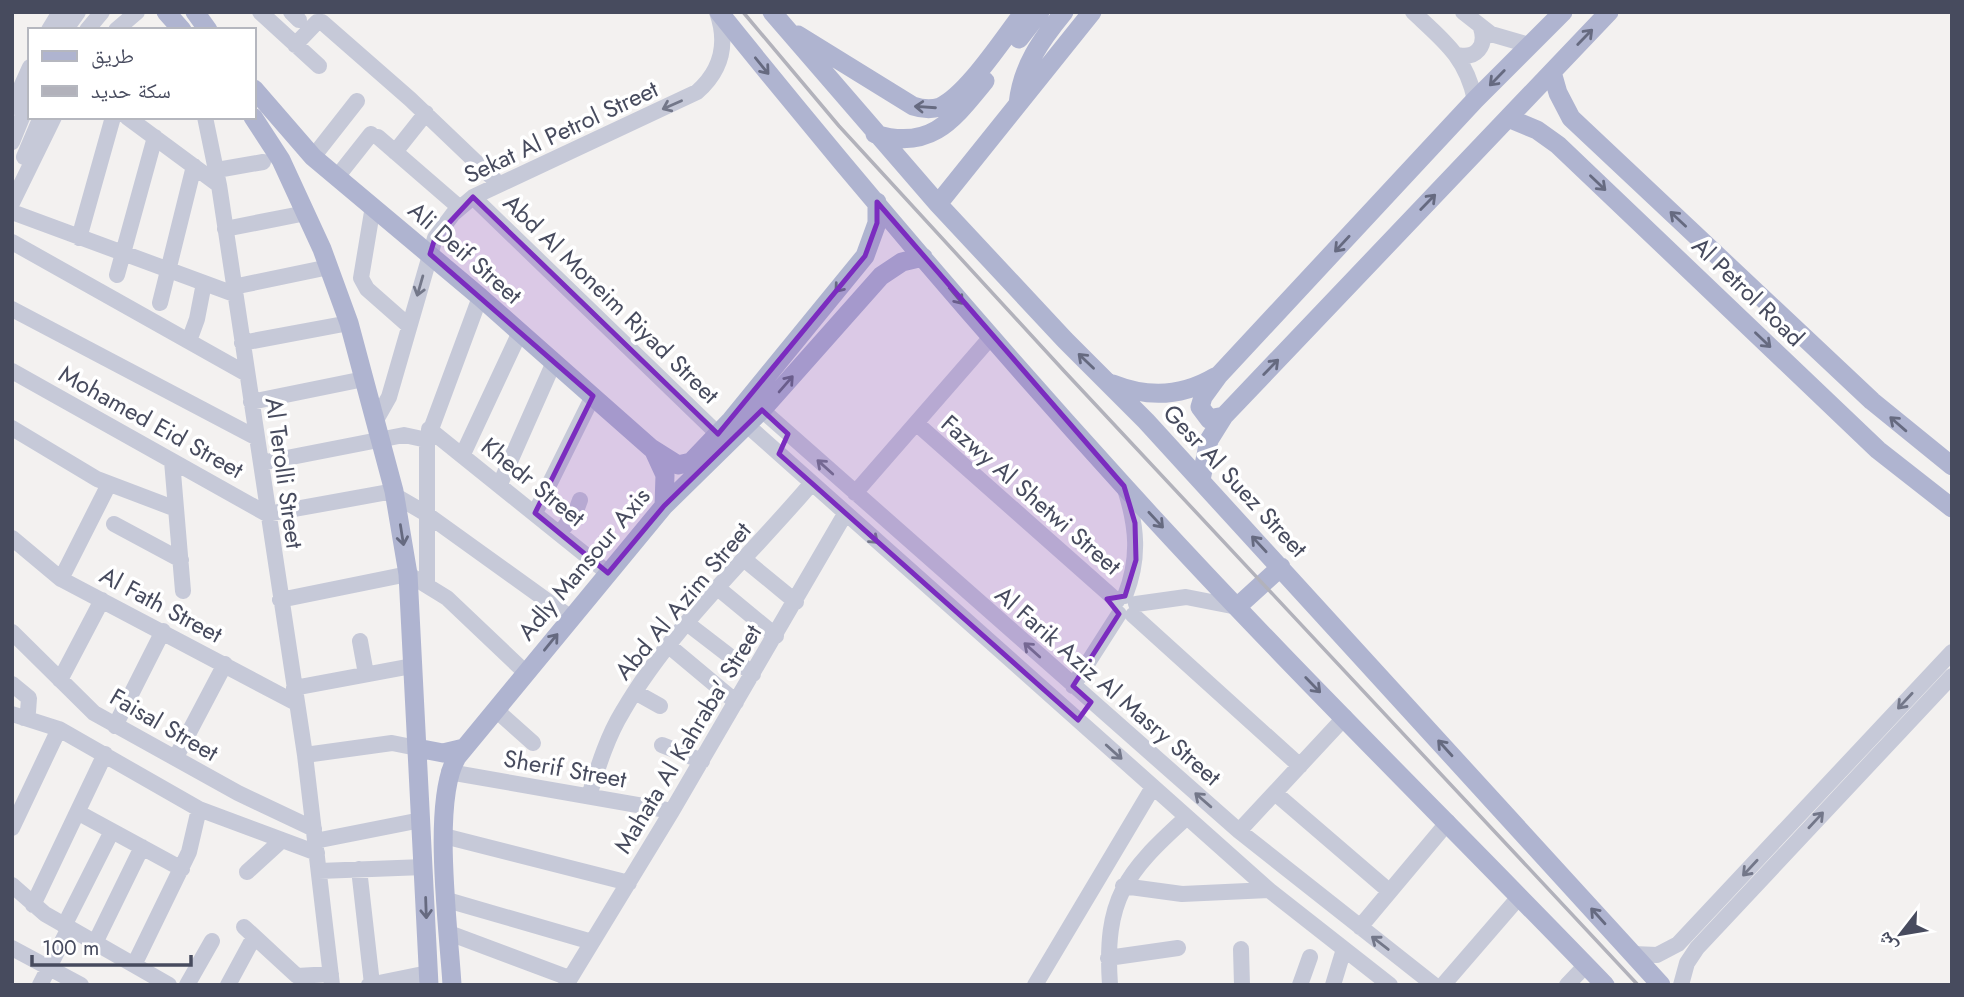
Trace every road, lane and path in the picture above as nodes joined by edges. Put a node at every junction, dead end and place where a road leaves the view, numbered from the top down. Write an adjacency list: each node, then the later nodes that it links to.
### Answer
1 (60, 12): 19 (street)
2 (78, 12): 20 (street)
3 (96, 12): 22 (street)
4 (102, 12): 21 (street, bridge)
5 (136, 12): 23 (street)
6 (160, 12): 24 (street)
7 (166, 12): 25 (main road)
8 (260, 12): 27 (street)
9 (718, 12): 60 (street, Sekat Al Petrol Street, one-way to 60); 63 (main road, one-way to 63)
10 (1024, 12): 34 (main road)
11 (1041, 12): 34 (main road)
12 (1064, 12): 39 (main road)
13 (1092, 12): 39 (main road)
14 (1413, 12): 29 (street)
15 (1463, 12): 26 (street)
16 (1563, 12): 28 (main road)
17 (1609, 12): 32 (main road, one-way to 17)
18 (778, 19): 34 (main road, one-way to 18); 49 (main road, Gesr Al Suez Street)
19 (50, 28)
20 (66, 28)
21 (89, 28)
22 (103, 28)
23 (118, 28)
24 (167, 28)
25 (180, 28)
26 (1480, 28): 28 (street); 29 (street)
27 (295, 45): 30 (street); 40 (street, Abd Al Moneim Riyad Street)
28 (1529, 45): 35 (main road, one-way to 35)
29 (1458, 55): 35 (street)
30 (319, 66)
31 (22, 71): 38 (street)
32 (1552, 72): 41 (main road); 42 (main road, Al Petrol Road)
33 (256, 91): 53 (main road, Ali Deif Street)
34 (968, 91): 49 (main road)
35 (1475, 100): 95 (main road, one-way to 95)
36 (358, 101): 55 (street)
37 (28, 103): 52 (street)
38 (12, 107)
39 (1017, 108): 65 (main road)
40 (426, 113): 54 (street); 60 (street, Abd Al Moneim Riyad Street)
41 (1508, 118): 51 (main road, Al Petrol Road); 102 (main road, one-way to 41)
42 (1571, 118): 51 (main road); 99 (main road, Al Petrol Road, one-way to 42)
43 (40, 119): 61 (street)
44 (53, 119): 64 (street)
45 (112, 119): 71 (street)
46 (130, 119): 50 (street)
47 (205, 119): 58 (street, Al Terolli Street)
48 (254, 119): 56 (main road)
49 (875, 134): 65 (main road, Gesr Al Suez Street)
50 (155, 137): 57 (street); 74 (street)
51 (1548, 137): 105 (main road, Al Petrol Road, one-way to 105)
52 (12, 142)
53 (299, 143): 55 (main road, Ali Deif Street); 56 (main road)
54 (395, 152): 59 (street); 67 (street)
55 (313, 157): 59 (main road, Ali Deif Street)
56 (272, 161): 58 (street); 69 (main road)
57 (194, 166): 58 (street); 79 (street)
58 (218, 177): 70 (street, Al Terolli Street)
59 (337, 177): 66 (main road, Ali Deif Street)
60 (499, 184): 62 (street, Sekat Al Petrol Street)
61 (12, 185)
62 (473, 197): 67 (street, Sekat Al Petrol Street); 109 (street, Abd Al Moneim Riyad Street)
63 (877, 202): 73 (main road); 76 (main road)
64 (12, 203)
65 (938, 204): 97 (main road, Gesr Al Suez Street, one-way to 65)
66 (373, 206): 75 (main road, Ali Deif Street); 87 (street)
67 (460, 208): 75 (street, Sekat Al Petrol Street)
68 (12, 212): 71 (street)
69 (306, 213): 70 (street); 77 (main road)
70 (225, 229): 82 (street, Al Terolli Street)
71 (79, 238): 74 (street)
72 (12, 242): 90 (street)
73 (867, 251): 78 (main road); 109 (main road, one-way to 109)
74 (123, 254): 79 (street); 80 (street)
75 (430, 254): 83 (main road, Ali Deif Street); 87 (street, Sekat Al Petrol Street, one-way to 87)
76 (923, 257): 78 (main road, Adly Mansour Axis); 89 (main road, one-way to 89)
77 (329, 267): 82 (street); 86 (main road)
78 (888, 269): 101 (main road, Adly Mansour Axis, one-way to 78)
79 (167, 270): 81 (street); 84 (street)
80 (117, 275)
81 (204, 283): 82 (street); 90 (street)
82 (234, 291): 91 (street, Al Terolli Street)
83 (480, 297): 88 (main road, Ali Deif Street); 108 (street)
84 (160, 303)
85 (12, 309): 110 (street)
86 (349, 323): 91 (street); 96 (main road)
87 (409, 326): 107 (street, Sekat Al Petrol Street)
88 (520, 332): 92 (main road, Ali Deif Street); 113 (street)
89 (991, 337): 103 (street); 122 (main road)
90 (189, 341): 94 (street)
91 (242, 343): 94 (street, Al Terolli Street)
92 (554, 362): 98 (main road, Ali Deif Street); 120 (street)
93 (12, 371): 115 (street, Mohamed Eid Street)
94 (247, 374): 100 (street, Al Terolli Street)
95 (1219, 375): 97 (main road); 102 (main road)
96 (364, 379): 100 (street); 107 (main road)
97 (1108, 382): 118 (main road, Gesr Al Suez Street)
98 (593, 396): 112 (main road, Ali Deif Street); 131 (street)
99 (1872, 401): 105 (main road); 117 (main road, Al Petrol Road, one-way to 99)
100 (251, 402): 110 (street, Al Terolli Street)
101 (762, 410): 104 (main road, Adly Mansour Axis); 111 (street, Al Farik Aziz Al Masry Street)
102 (1224, 416): 118 (main road)
103 (916, 423): 124 (street); 148 (street, Fazwy Al Shetwi Street)
104 (747, 425): 114 (street, Al Farik Aziz Al Masry Street); 126 (main road, Adly Mansour Axis)
105 (1852, 425): 127 (main road, Al Petrol Road)
106 (12, 428): 119 (street)
107 (379, 429): 108 (street); 116 (street); 123 (main road)
108 (428, 434): 113 (street, Khedr Street); 130 (street)
109 (718, 434): 112 (main road)
110 (257, 438): 116 (street, Al Terolli Street)
111 (793, 438): 114 (street); 124 (street, Al Farik Aziz Al Masry Street, one-way to 111)
112 (651, 448): 126 (main road)
113 (463, 454): 120 (street, Khedr Street)
114 (779, 454): 121 (street, Al Farik Aziz Al Masry Street)
115 (172, 461): 128 (street); 129 (street, Mohamed Eid Street)
116 (261, 463): 129 (street, Al Terolli Street)
117 (1952, 466)
118 (1201, 480): 138 (main road, Gesr Al Suez Street, one-way to 118)
119 (108, 484): 128 (street); 141 (street)
120 (500, 484): 131 (street, Khedr Street)
121 (811, 484): 132 (street, Al Farik Aziz Al Masry Street); 136 (street, Abd Al Azim Street)
122 (1124, 486): 148 (street); 149 (main road, one-way to 149)
123 (394, 493): 129 (street); 130 (street); 140 (main road, one-way to 140)
124 (855, 493): 166 (street, Al Farik Aziz Al Masry Street, one-way to 124)
125 (580, 500): 134 (street)
126 (664, 506): 139 (main road, Adly Mansour Axis)
127 (1952, 508)
128 (176, 509): 137 (street)
129 (267, 513): 146 (street, Al Terolli Street)
130 (425, 513): 142 (street); 150 (street)
131 (535, 513): 134 (street, Khedr Street)
132 (845, 514): 147 (street, Mahata Al Kahraba' Street); 175 (street, Al Farik Aziz Al Masry Street, one-way to 175)
133 (114, 524): 137 (street)
134 (560, 533): 139 (street, Khedr Street)
135 (12, 538): 141 (street, Al Fath Street)
136 (746, 559): 143 (street, Abd Al Azim Street); 147 (street)
137 (181, 560): 144 (street)
138 (1281, 567): 149 (main road); 234 (main road, Gesr Al Suez Street, one-way to 138)
139 (608, 573): 150 (main road, Adly Mansour Axis)
140 (408, 574): 142 (street); 146 (street); 159 (main road)
141 (61, 579): 145 (street, Al Fath Street)
142 (427, 585): 160 (street)
143 (719, 589): 151 (street, Abd Al Azim Street); 154 (street)
144 (183, 591)
145 (102, 600): 152 (street, Al Fath Street); 164 (street)
146 (281, 600): 168 (street, Al Terolli Street)
147 (796, 601): 154 (street, Mahata Al Kahraba' Street)
148 (1126, 606): 149 (street); 166 (street); 186 (street, Fazwy Al Shetwi Street)
149 (1237, 607): 174 (main road, one-way to 174)
150 (571, 618): 160 (main road, Adly Mansour Axis, one-way to 150)
151 (688, 624): 156 (street, Abd Al Azim Street); 162 (street)
152 (163, 631): 158 (street, Al Fath Street); 176 (street)
153 (12, 632): 164 (street, Faisal Street)
154 (776, 636): 162 (street, Mahata Al Kahraba' Street)
155 (360, 641): 161 (street)
156 (669, 646): 167 (street, Abd Al Azim Street); 169 (street)
157 (1952, 652): 231 (street, one-way to 231)
158 (225, 664): 168 (street, Al Fath Street); 184 (street)
159 (412, 666): 161 (street); 180 (main road)
160 (526, 673): 172 (main road, Adly Mansour Axis)
161 (366, 674): 168 (street)
162 (753, 674): 169 (street, Mahata Al Kahraba' Street)
163 (1952, 676): 237 (street, one-way to 163)
164 (60, 680): 176 (street, Faisal Street)
165 (12, 684): 173 (street)
166 (1073, 686): 170 (street, Al Farik Aziz Al Masry Street)
167 (635, 692): 171 (street); 191 (street, Abd Al Azim Street)
168 (295, 696): 183 (street, Al Terolli Street)
169 (736, 702): 185 (street, Mahata Al Kahraba' Street)
170 (1091, 702): 175 (street); 201 (street, Al Farik Aziz Al Masry Street, one-way to 170)
171 (660, 706)
172 (496, 710): 178 (street); 181 (main road, Adly Mansour Axis)
173 (18, 716): 177 (street)
174 (1345, 718): 186 (street); 198 (main road)
175 (1078, 720): 188 (street, Al Farik Aziz Al Masry Street, one-way to 188)
176 (115, 726): 184 (street, Faisal Street)
177 (59, 729): 182 (street); 199 (street)
178 (533, 743)
179 (662, 746): 185 (street)
180 (416, 748): 181 (main road); 183 (street); 190 (main road)
181 (464, 748): 187 (main road, Adly Mansour Axis)
182 (105, 754): 193 (street); 195 (street)
183 (304, 755): 204 (street, Al Terolli Street)
184 (176, 757): 204 (street, Faisal Street)
185 (702, 761): 194 (street, Mahata Al Kahraba' Street)
186 (1300, 766): 189 (street)
187 (449, 772): 191 (street, Sherif Street); 192 (main road, Adly Mansour Axis)
188 (1153, 787): 196 (street, Al Farik Aziz Al Masry Street); 216 (street)
189 (1275, 793): 201 (street); 215 (street)
190 (419, 796): 192 (main road); 197 (main road)
191 (589, 796): 194 (street, Sherif Street)
192 (445, 797): 202 (main road, Adly Mansour Axis)
193 (199, 809): 203 (street); 207 (street)
194 (672, 811): 211 (street, Mahata Al Kahraba' Street)
195 (79, 813): 200 (street); 219 (street)
196 (1187, 817): 213 (street); 214 (street, Al Farik Aziz Al Masry Street)
197 (421, 820): 204 (street); 206 (main road)
198 (1448, 822): 215 (street); 217 (main road)
199 (12, 828)
200 (113, 831): 205 (street); 222 (street)
201 (1238, 831): 221 (street, Al Farik Aziz Al Masry Street)
202 (444, 836): 211 (street); 218 (main road, Adly Mansour Axis)
203 (282, 840): 204 (street); 210 (street)
204 (315, 840): 209 (street, Al Terolli Street)
205 (142, 847): 207 (street); 228 (street)
206 (424, 867): 208 (street); 242 (main road, one-way to 242)
207 (182, 869): 238 (street)
208 (359, 869): 209 (street); 245 (street)
209 (319, 871): 241 (street, Al Terolli Street)
210 (247, 872)
211 (629, 883): 227 (street, Mahata Al Kahraba' Street)
212 (12, 885): 219 (street)
213 (1124, 886): 214 (street); 220 (street)
214 (1269, 890): 224 (street, Al Farik Aziz Al Masry Street)
215 (1389, 891): 223 (street)
216 (1088, 892): 220 (street); 252 (street)
217 (1520, 896): 239 (main road); 259 (street)
218 (447, 900): 225 (main road, Adly Mansour Axis); 227 (street)
219 (33, 905): 222 (street)
220 (1114, 909): 236 (street)
221 (1338, 909): 223 (street, Al Farik Aziz Al Masry Street); 224 (street)
222 (66, 927): 228 (street); 240 (street)
223 (1360, 927): 258 (street, Al Farik Aziz Al Masry Street, one-way to 223)
224 (1322, 931): 232 (street, Al Farik Aziz Al Masry Street)
225 (449, 933): 244 (street); 251 (main road, Adly Mansour Axis)
226 (212, 941): 249 (street)
227 (592, 942): 244 (street, Mahata Al Kahraba' Street)
228 (95, 943): 238 (street)
229 (12, 948): 240 (street)
230 (1178, 948): 236 (street)
231 (1672, 948): 234 (street); 237 (street)
232 (1344, 949): 256 (street); 257 (street, Al Farik Aziz Al Masry Street)
233 (1241, 950): 254 (street)
234 (1633, 954): 262 (main road, Gesr Al Suez Street)
235 (1310, 957): 255 (street)
236 (1108, 958): 253 (street)
237 (1687, 963): 263 (street)
238 (134, 965): 243 (street)
239 (1586, 965): 260 (street); 261 (main road)
240 (49, 967): 246 (street); 247 (street)
241 (331, 979): 250 (street)
242 (428, 979): 245 (street)
243 (149, 980): 248 (street)
244 (567, 982)
245 (370, 984)
246 (40, 985)
247 (81, 985)
248 (169, 985)
249 (187, 985)
250 (228, 985)
251 (452, 985)
252 (1035, 985)
253 (1110, 985)
254 (1242, 985)
255 (1300, 985)
256 (1333, 985)
257 (1391, 985)
258 (1434, 985)
259 (1443, 985)
260 (1567, 985)
261 (1605, 985)
262 (1661, 985)
263 (1681, 985)

